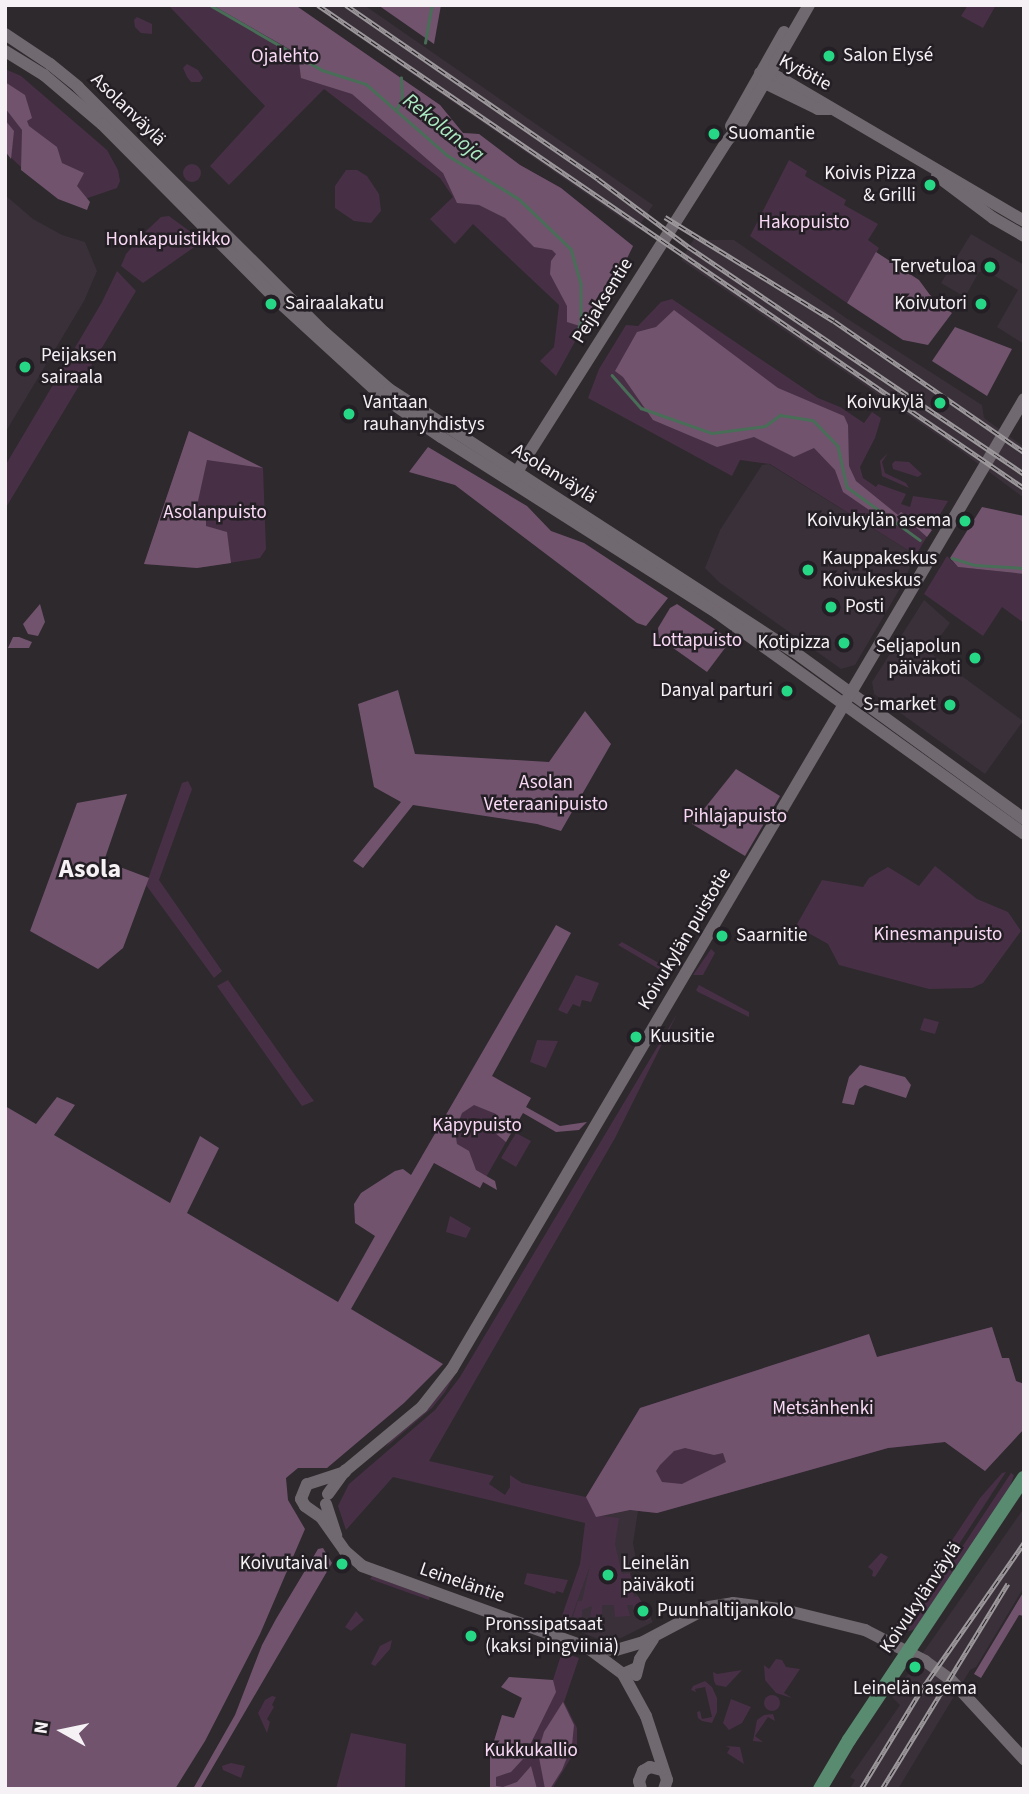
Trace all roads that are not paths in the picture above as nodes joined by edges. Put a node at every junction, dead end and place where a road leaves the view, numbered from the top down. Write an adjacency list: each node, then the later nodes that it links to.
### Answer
1 (800, 5): 5 (main road, Peijaksentie)
2 (809, 5): 5 (main road, Peijaksentie)
3 (5, 34): 10 (main road, Asolanväylä)
4 (5, 51): 10 (main road, Asolanväylä)
5 (765, 77): 6 (main road, Kytötie); 10 (main road, Peijaksentie)
6 (924, 163): 7 (main road, Kytötie); 8 (main road, Kytötie)
7 (1024, 221)
8 (1024, 236)
9 (1024, 399): 11 (main road, Koivukylän puistotie)
10 (513, 477): 11 (main road, Asolanväylä)
11 (848, 699): 12 (main road, Asolanväylä); 13 (main road, Asolanväylä); 14 (main road, Koivukylän puistotie)
12 (1024, 820)
13 (1024, 834)
14 (345, 1471): 16 (main road, Koivukylän puistotie); 17 (main road, Koivukylän puistotie)
15 (1024, 1478): 28 (main road, Koivukylänväylä)
16 (317, 1482): 17 (main road); 18 (main road)
17 (327, 1499): 18 (main road); 19 (main road, Leineläntie)
18 (314, 1510): 19 (main road, Leineläntie)
19 (336, 1535): 21 (main road, Leineläntie)
20 (653, 1639): 22 (main road, Leineläntie); 23 (main road); 29 (main road)
21 (588, 1648): 22 (main road, Leineläntie); 24 (main road, Leineläntie)
22 (622, 1648): 23 (main road); 24 (main road)
23 (638, 1664): 25 (main road); 26 (main road)
24 (612, 1665): 25 (main road, Leineläntie)
25 (623, 1674): 26 (main road)
26 (636, 1693): 27 (main road)
27 (651, 1740): 30 (main road); 31 (main road)
28 (849, 1740): 34 (main road, Koivukylänväylä); 35 (main road, Koivukylänväylä)
29 (1024, 1759)
30 (646, 1769): 31 (main road); 33 (main road)
31 (662, 1770): 32 (main road)
32 (666, 1787)
33 (641, 1789)
34 (809, 1789)
35 (820, 1789)

